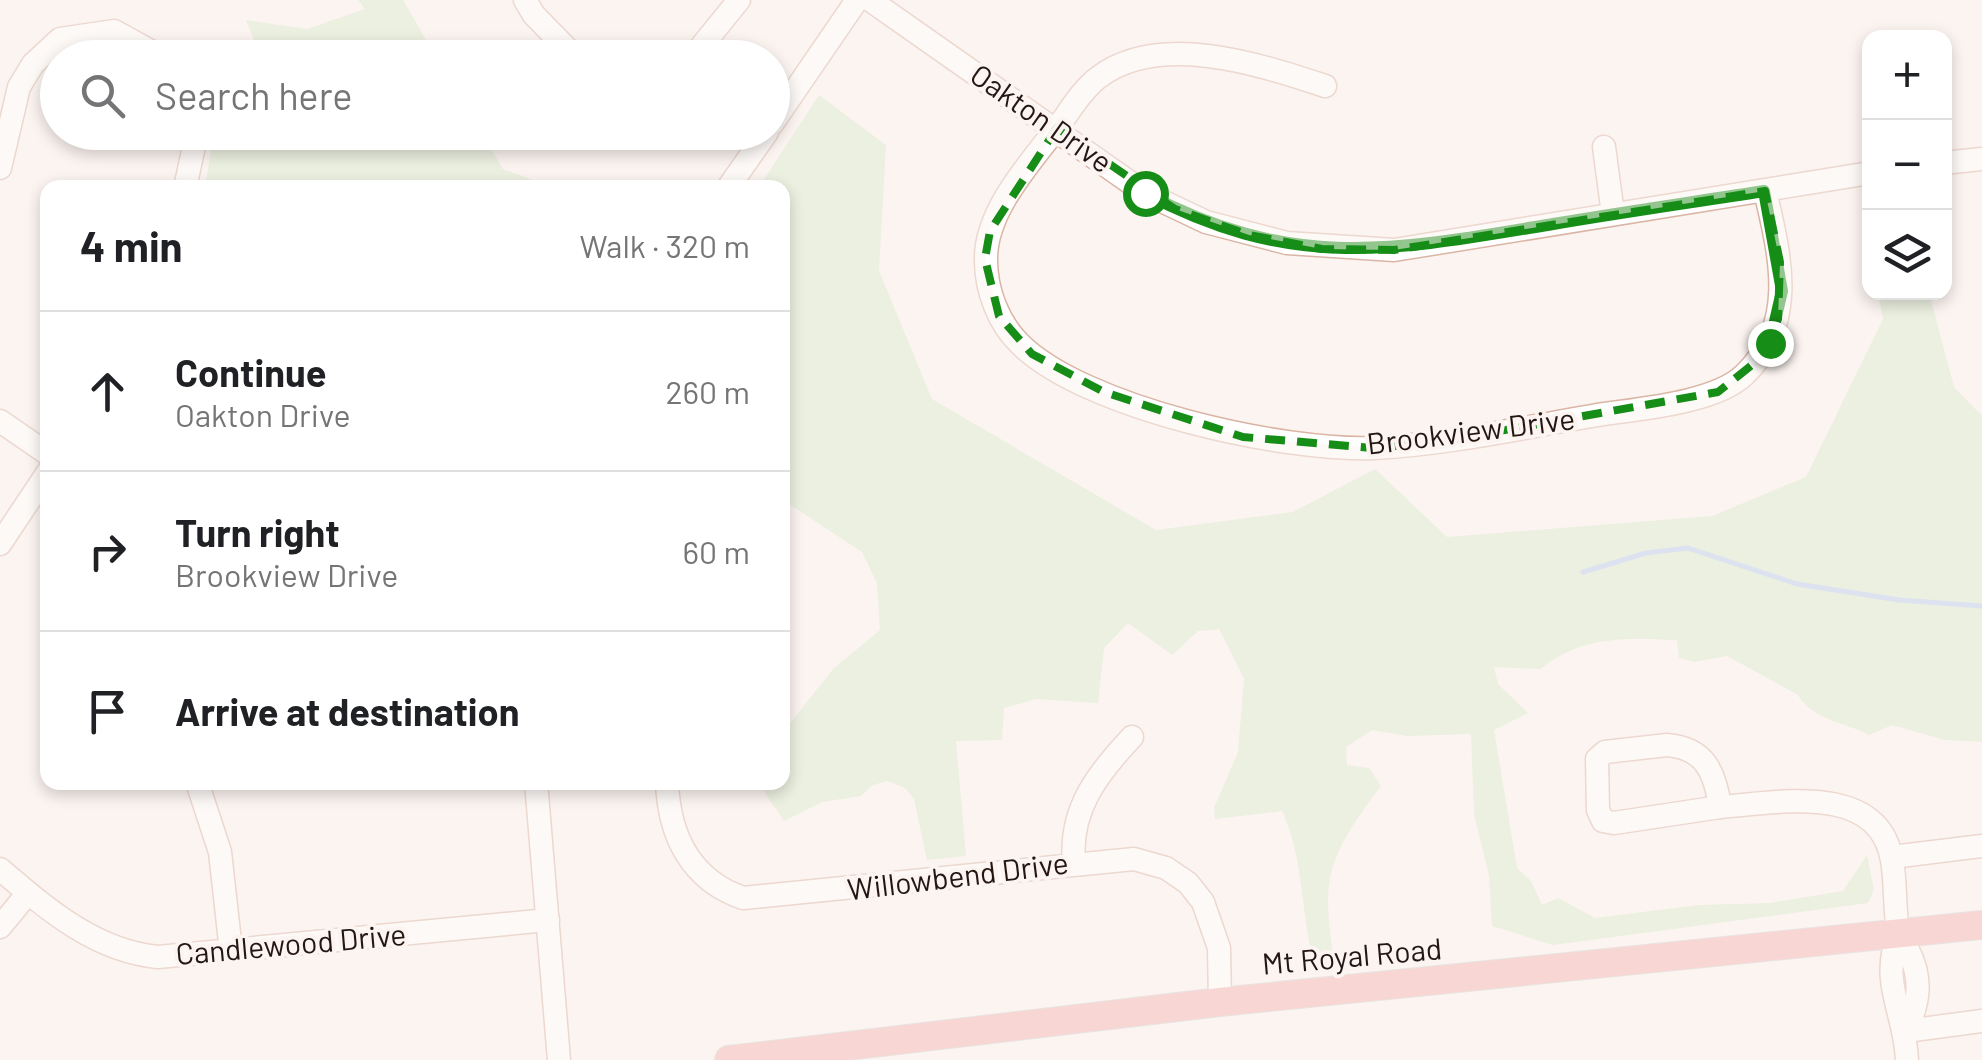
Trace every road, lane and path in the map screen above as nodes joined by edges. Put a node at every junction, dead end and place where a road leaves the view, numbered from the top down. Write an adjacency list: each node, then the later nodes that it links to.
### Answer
1 (525, 0): 7 (street)
2 (739, 0): 8 (street)
3 (857, 0): 11 (street)
4 (870, 0): 12 (street, Oakton Drive)
5 (59, 40): 6 (street)
6 (129, 40)
7 (558, 40)
8 (707, 40)
9 (40, 58): 18 (street)
10 (1326, 86): 12 (street, Brookview Drive)
11 (790, 98)
12 (1057, 128): 22 (street, Brookview Drive); 23 (street, Oakton Drive)
13 (1604, 148): 23 (street)
14 (193, 150): 20 (street)
15 (754, 150): 21 (street)
16 (1982, 159): 17 (street)
17 (1952, 162)
18 (0, 168)
19 (1862, 174): 22 (street, Oakton Drive)
20 (187, 180)
21 (734, 180)
22 (1764, 191): 23 (street, Oakton Drive)
23 (1612, 214)
24 (0, 421): 25 (street)
25 (40, 448)
26 (40, 484): 27 (street)
27 (0, 544)
28 (1132, 737): 35 (street)
29 (200, 790): 42 (street)
30 (537, 790): 38 (street)
31 (668, 790): 35 (street, Willowbend Drive)
32 (1720, 807): 32 (street); 34 (street)
33 (1982, 846): 34 (street)
34 (1892, 857): 41 (street)
35 (1074, 862): 43 (street, Willowbend Drive)
36 (0, 869): 37 (street, Candlewood Drive)
37 (28, 893): 40 (street); 42 (street, Candlewood Drive)
38 (548, 920): 42 (street, Candlewood Drive); 46 (street)
39 (1982, 924): 41 (main road, Mt Royal Road)
40 (0, 926)
41 (1898, 933): 43 (main road, Mt Royal Road); 45 (street)
42 (231, 951)
43 (1220, 1002): 47 (main road, Mt Royal Road)
44 (1982, 1021): 45 (street)
45 (1906, 1031): 48 (street)
46 (559, 1060)
47 (728, 1060)
48 (1908, 1060)

